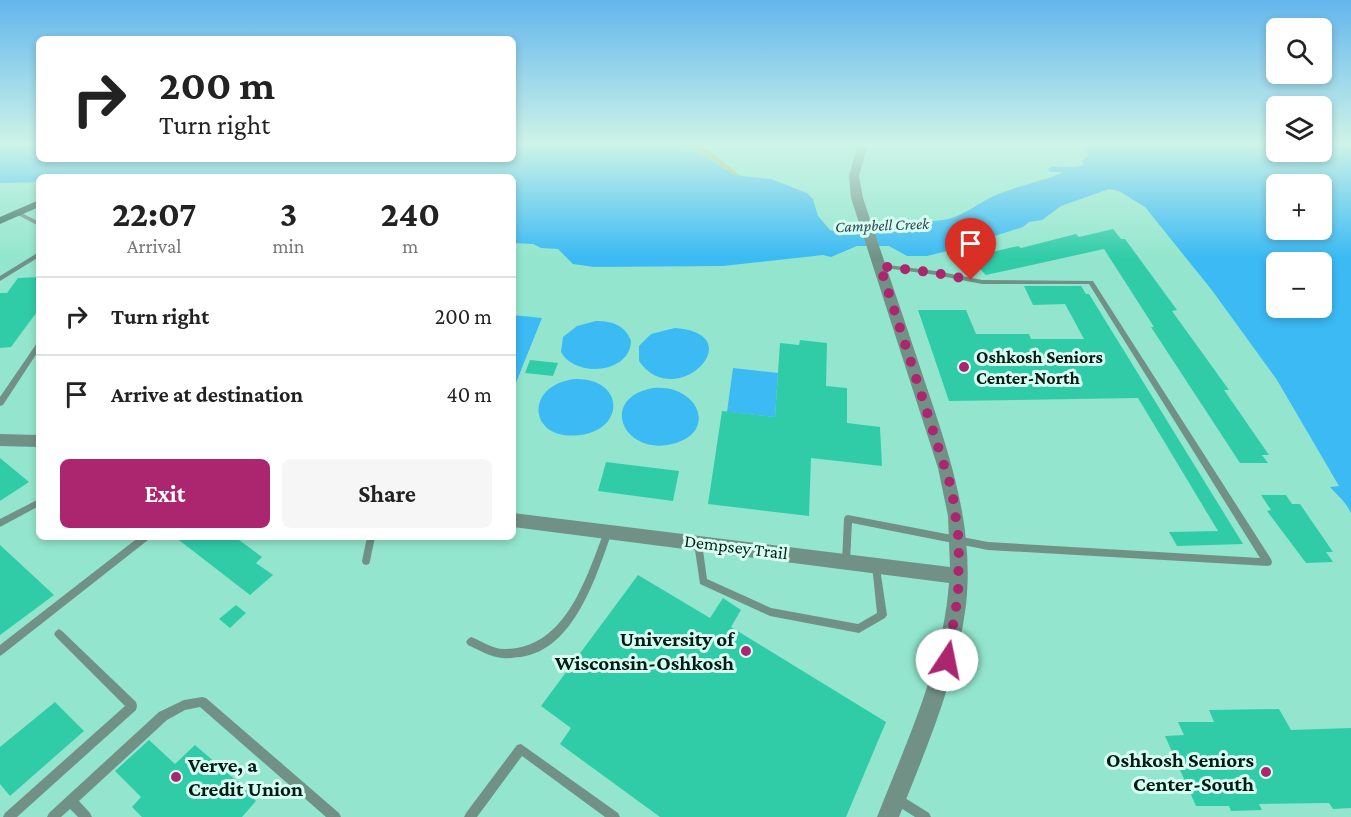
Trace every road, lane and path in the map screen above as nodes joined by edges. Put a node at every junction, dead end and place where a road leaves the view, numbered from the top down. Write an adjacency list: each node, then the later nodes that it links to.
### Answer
1 (855, 182): 7 (street)
2 (36, 204): 3 (street)
3 (18, 213): 4 (street); 5 (lane)
4 (0, 221)
5 (36, 222)
6 (36, 256): 8 (lane)
7 (880, 266): 19 (street); 19 (lane)
8 (0, 279)
9 (36, 349): 10 (lane)
10 (0, 403)
11 (0, 440): 12 (street)
12 (36, 441)
13 (36, 504): 15 (lane)
14 (516, 520): 16 (street, Dempsey Trail)
15 (0, 523)
16 (608, 532): 20 (street, Dempsey Trail); 26 (lane)
17 (141, 540): 27 (lane)
18 (370, 540): 21 (lane)
19 (959, 542): 22 (lane); 24 (street)
20 (698, 543): 22 (street, Dempsey Trail); 23 (lane)
21 (366, 561)
22 (846, 561): 23 (street, Dempsey Trail)
23 (876, 564): 24 (street, Dempsey Trail)
24 (959, 576): 28 (street)
25 (59, 634): 30 (lane)
26 (471, 642)
27 (0, 651)
28 (895, 798): 36 (street); 37 (lane)
29 (71, 801): 31 (lane); 32 (lane); 33 (lane)
30 (9, 817)
31 (53, 817)
32 (86, 817)
33 (335, 817)
34 (470, 817): 35 (lane)
35 (614, 817)
36 (888, 817)
37 (925, 817)

